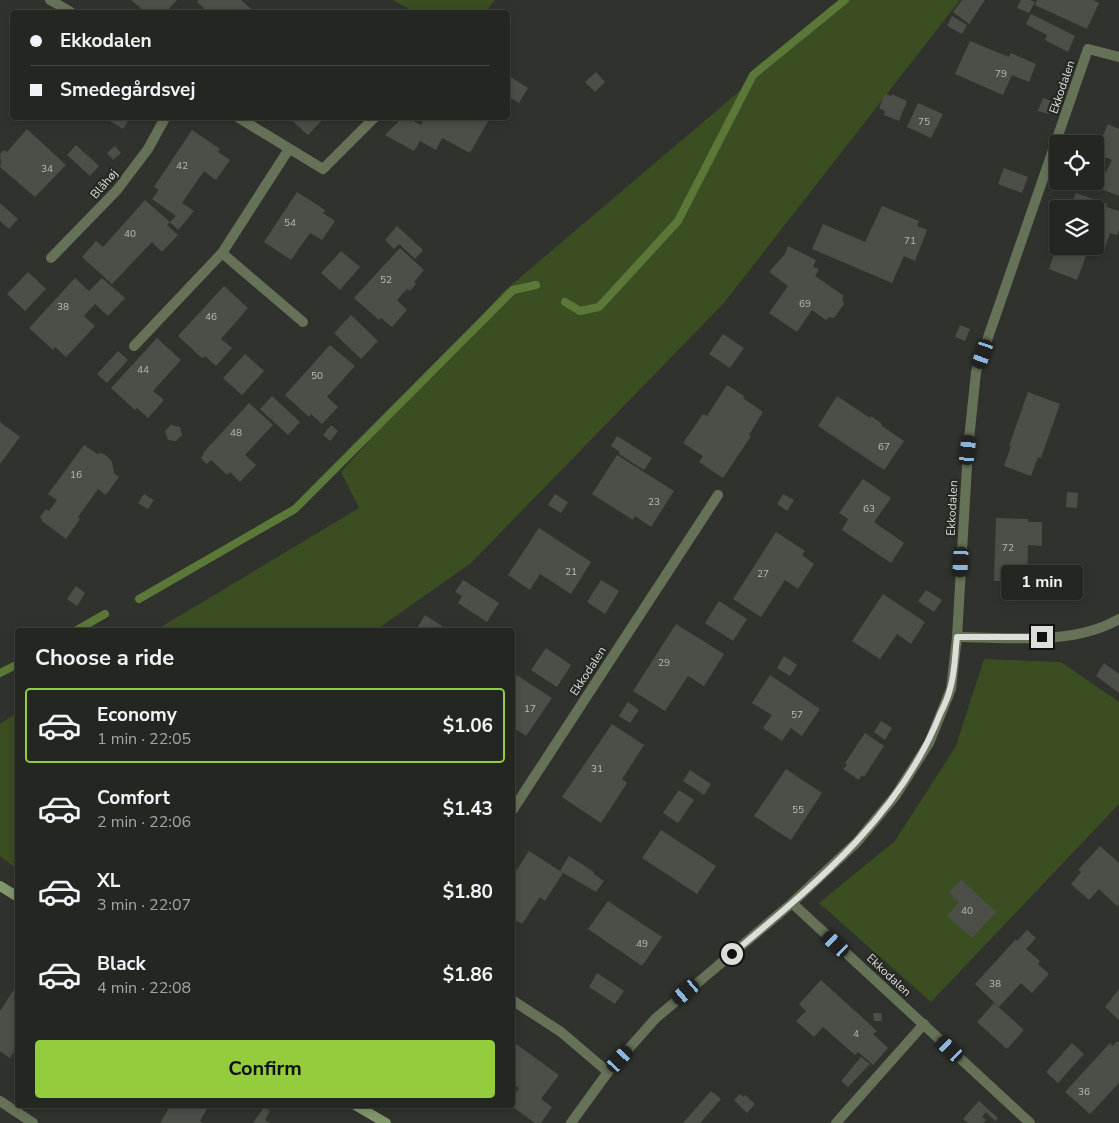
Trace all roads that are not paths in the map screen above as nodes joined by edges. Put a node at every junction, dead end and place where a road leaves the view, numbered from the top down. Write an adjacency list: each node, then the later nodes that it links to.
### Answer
1 (50, 0): 2 (street)
2 (67, 10)
3 (1119, 58): 14 (street, Ekkodalen)
4 (164, 120): 9 (street, Blåhøj)
5 (242, 120): 7 (street)
6 (372, 120): 7 (street)
7 (289, 149): 8 (street)
8 (222, 252): 10 (street); 11 (street)
9 (51, 258)
10 (303, 322)
11 (134, 346)
12 (718, 495): 15 (street, Ekkodalen)
13 (1119, 619): 14 (street)
14 (957, 637): 18 (street, Ekkodalen)
15 (515, 806)
16 (0, 886): 17 (street)
17 (15, 896)
18 (792, 903): 20 (street, Ekkodalen); 21 (street, Ekkodalen)
19 (515, 1002): 21 (street)
20 (924, 1024): 27 (street); 28 (street, Ekkodalen)
21 (608, 1072): 26 (street, Ekkodalen)
22 (0, 1101): 24 (street)
23 (360, 1108): 25 (street)
24 (33, 1123)
25 (386, 1123)
26 (571, 1123)
27 (836, 1123)
28 (1030, 1123)

